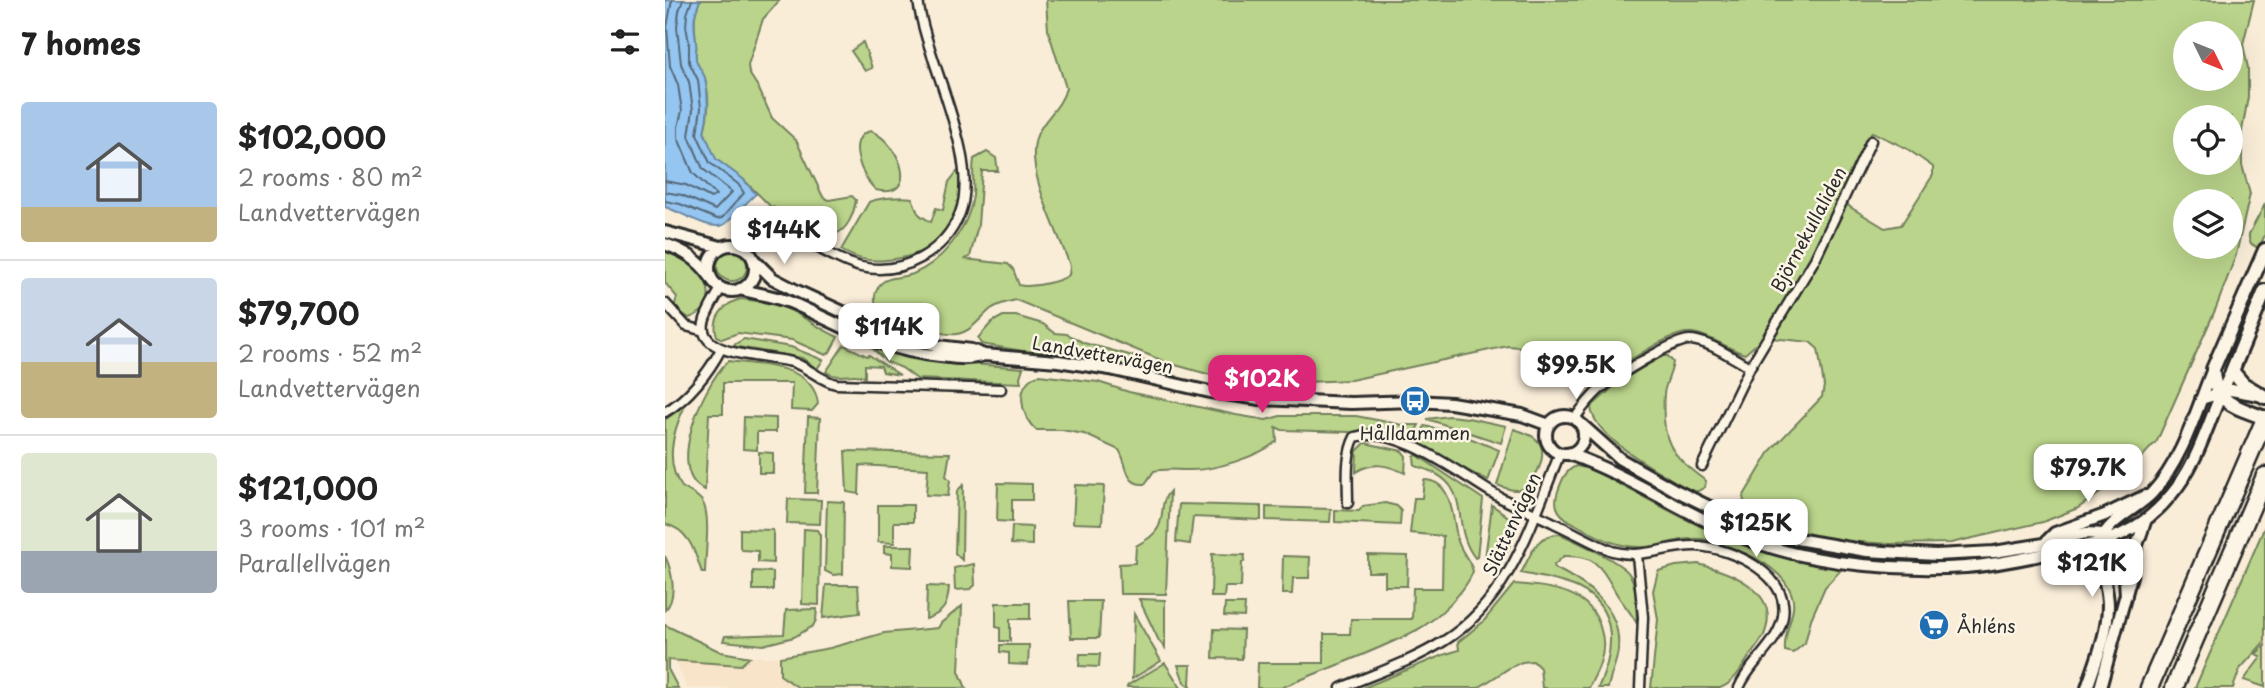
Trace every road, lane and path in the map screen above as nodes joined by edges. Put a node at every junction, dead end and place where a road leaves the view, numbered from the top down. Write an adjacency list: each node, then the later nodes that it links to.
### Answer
1 (918, 0): 6 (street)
2 (1871, 141): 17 (street, Björnekullaliden)
3 (665, 232): 5 (street)
4 (665, 244): 9 (street)
5 (721, 247): 6 (street); 9 (street)
6 (741, 247): 8 (street)
7 (2265, 250): 18 (main road)
8 (753, 259): 11 (street); 16 (street, Landvettervägen)
9 (710, 276): 10 (street)
10 (721, 288): 11 (street); 14 (street)
11 (740, 289): 16 (street, Landvettervägen)
12 (2265, 291): 19 (main road)
13 (665, 303): 14 (street)
14 (704, 331): 15 (street)
15 (721, 349): 21 (street); 26 (street)
16 (983, 355): 29 (street, Landvettervägen)
17 (1750, 367): 28 (street); 32 (street, Björnekullaliden)
18 (2213, 369): 22 (main road); 24 (street)
19 (2232, 371): 20 (main road); 22 (street)
20 (2241, 387): 22 (street); 23 (main road)
21 (1001, 389)
22 (2219, 394): 24 (street); 25 (main road); 30 (street)
23 (2264, 397)
24 (2201, 399): 34 (street)
25 (2234, 406): 27 (main road); 30 (street)
26 (665, 412)
27 (2265, 418): 48 (highway)
28 (1579, 422): 29 (street); 31 (street); 39 (street)
29 (1549, 425): 31 (street)
30 (2201, 444): 37 (street)
31 (1564, 453): 36 (street, Slättenvägen); 39 (street)
32 (1702, 466)
33 (2265, 476): 49 (highway)
34 (2151, 494): 38 (street); 39 (street)
35 (1348, 503): 36 (street)
36 (1536, 515): 40 (street); 43 (street, Slättenvägen)
37 (2146, 519): 38 (street); 42 (street)
38 (2105, 538): 39 (street); 41 (street); 42 (street)
39 (2046, 549): 41 (street)
40 (1637, 555): 44 (street); 45 (street)
41 (2105, 572): 46 (street)
42 (2126, 596): 47 (street)
43 (1341, 688)
44 (1640, 688)
45 (1739, 688)
46 (2087, 688)
47 (2100, 688)
48 (2149, 688)
49 (2174, 688)

